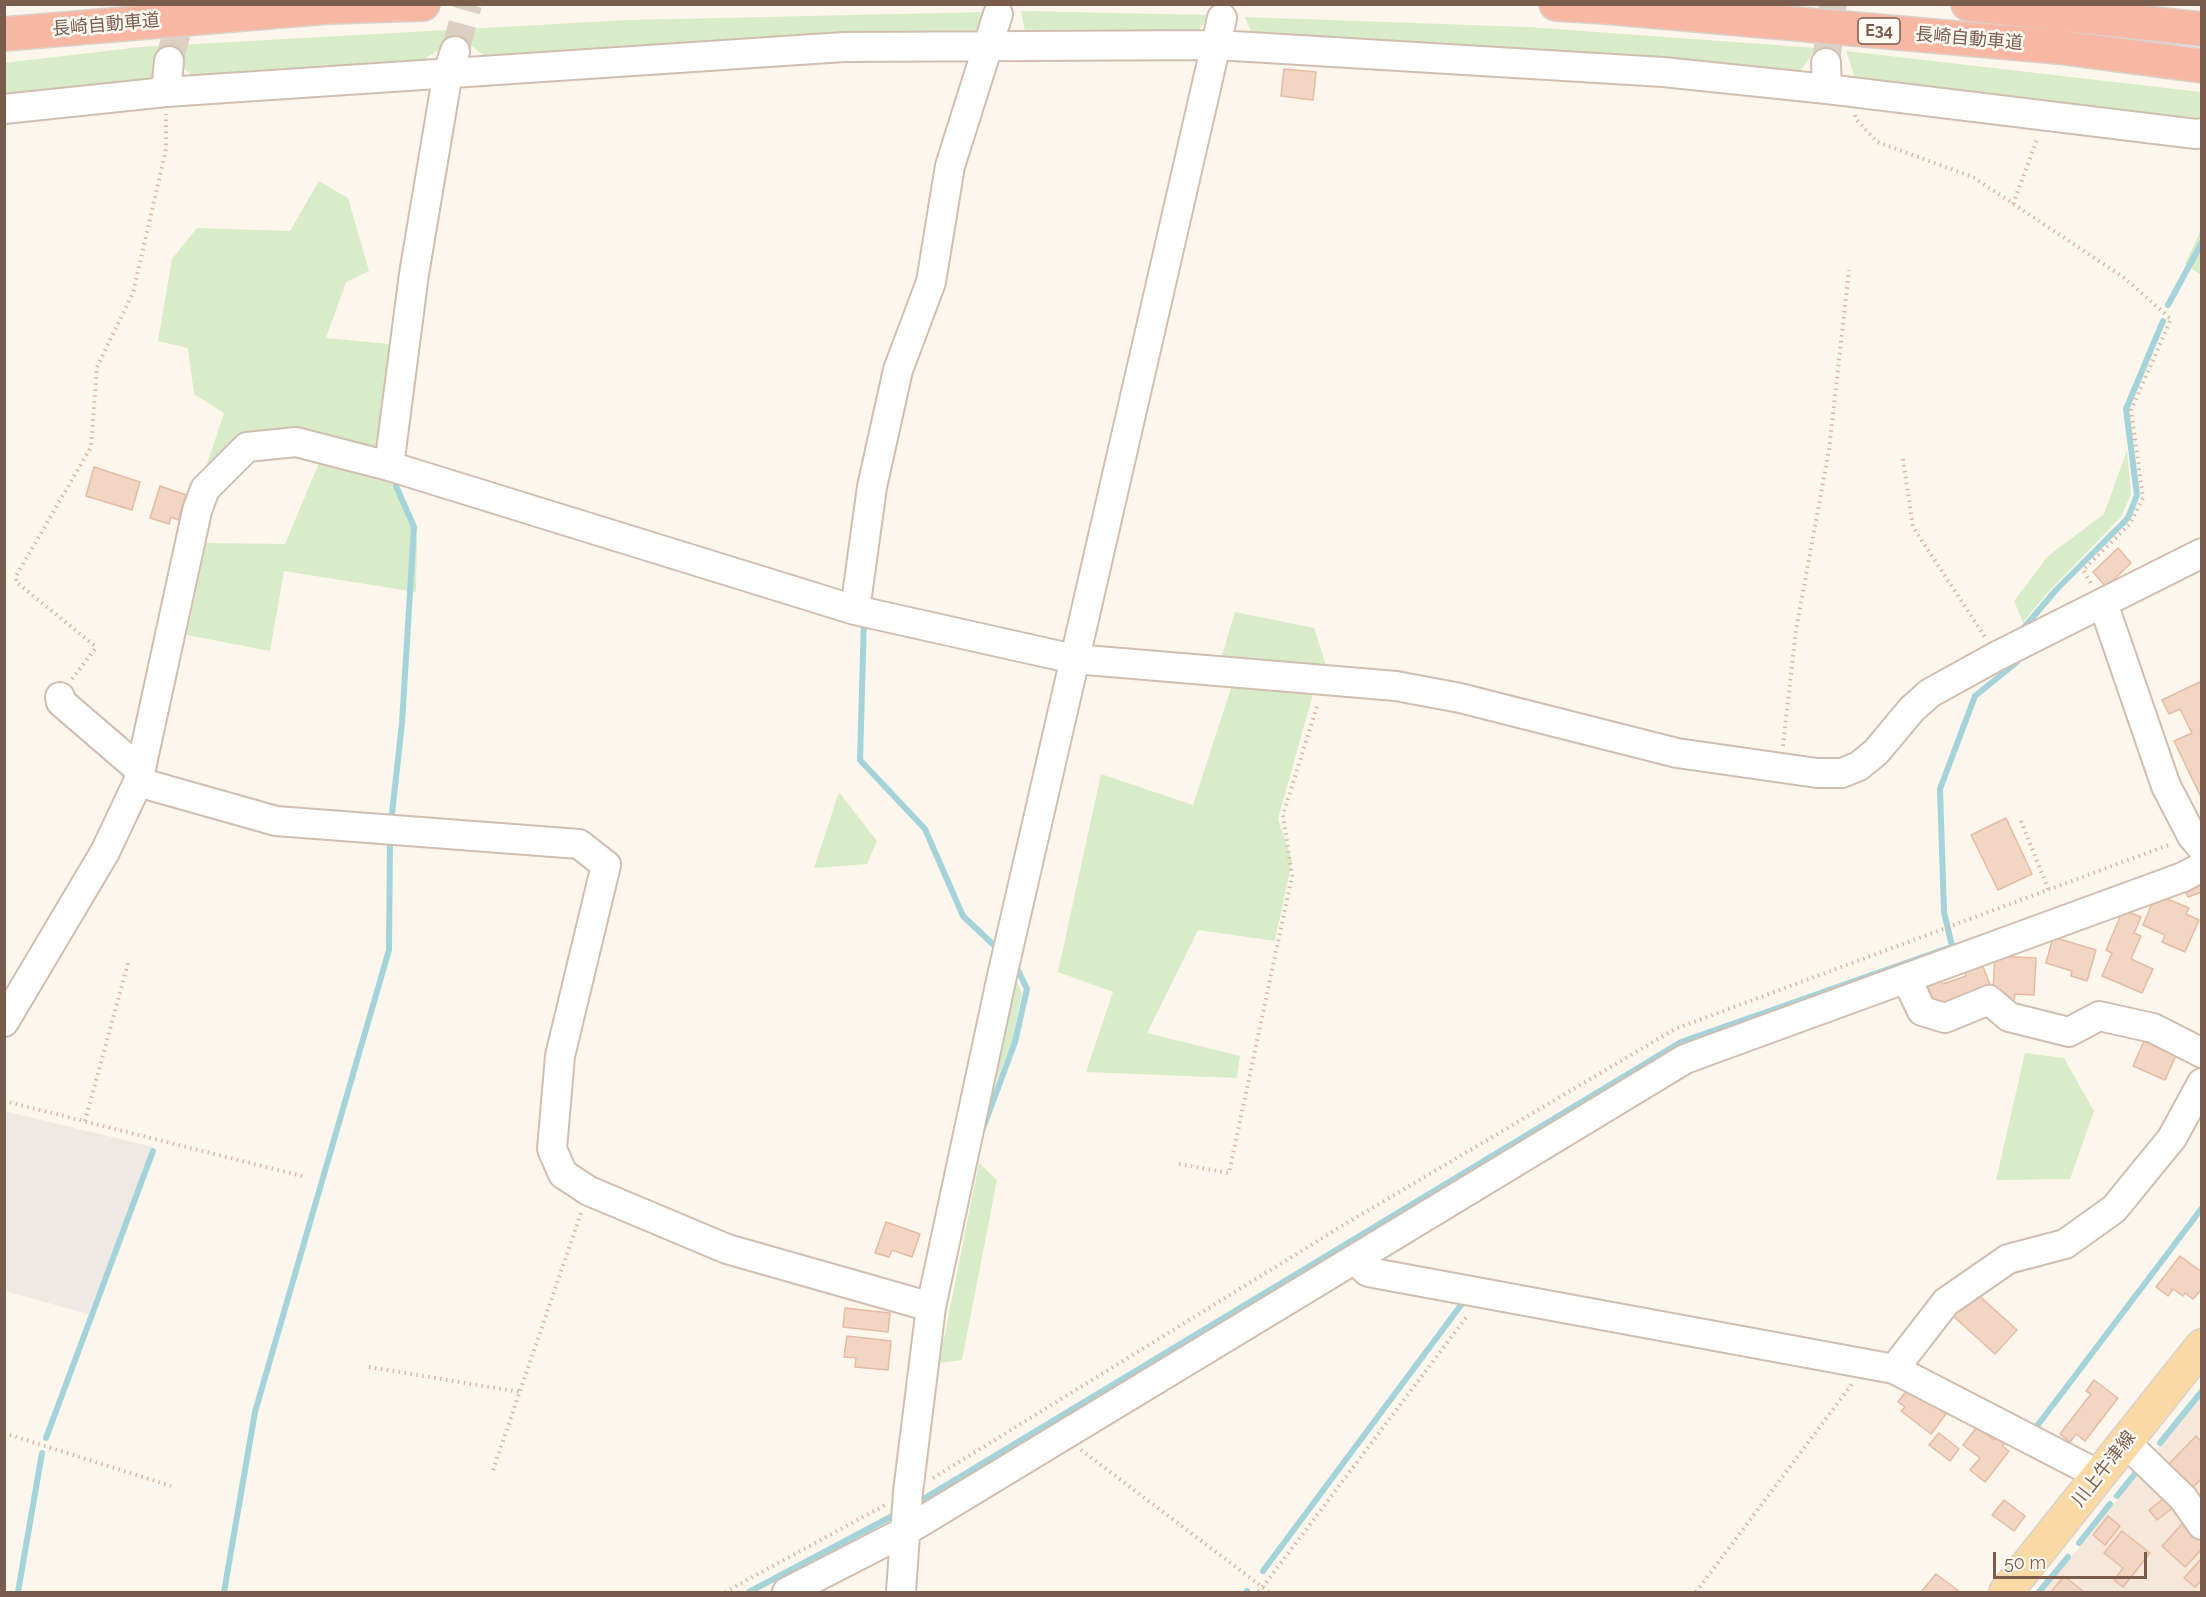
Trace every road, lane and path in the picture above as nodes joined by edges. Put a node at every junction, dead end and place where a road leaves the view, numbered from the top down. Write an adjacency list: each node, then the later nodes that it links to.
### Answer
1 (423, 4): 7 (highway, 長崎自動車道)
2 (1556, 4): 12 (highway, 長崎自動車道 / E34)
3 (1968, 4): 6 (highway, 長崎自動車道)
4 (998, 14): 9 (street)
5 (1222, 18): 8 (street)
6 (2202, 29)
7 (4, 34)
8 (1217, 45): 9 (street); 13 (street); 26 (street)
9 (989, 46): 11 (street); 24 (street)
10 (169, 61): 14 (street)
11 (451, 62): 14 (street); 21 (street)
12 (2202, 66)
13 (1835, 82): 16 (street); 18 (path)
14 (166, 92): 15 (street); 28 (path)
15 (4, 109)
16 (2046, 116): 17 (street); 18 (path)
17 (2202, 133)
18 (2013, 204): 23 (path)
19 (1850, 270): 29 (path)
20 (1903, 459): 25 (path)
21 (398, 470): 24 (street); 30 (street)
22 (2202, 553): 23 (street)
23 (2103, 603): 25 (street); 32 (street)
24 (864, 612): 26 (street)
25 (1997, 656): 29 (street)
26 (1074, 659): 27 (street); 48 (street)
27 (1325, 680): 29 (street); 43 (path)
28 (60, 697): 30 (street)
29 (1781, 768)
30 (139, 776): 38 (street); 45 (street)
31 (2021, 821): 34 (path)
32 (2197, 842): 34 (path)
33 (2202, 867): 37 (street)
34 (2049, 891): 35 (path)
35 (1942, 931)
36 (128, 963): 42 (path)
37 (1906, 978): 39 (street); 46 (street)
38 (4, 1022)
39 (2202, 1053)
40 (2202, 1083): 51 (street)
41 (4, 1101): 42 (path)
42 (85, 1121): 44 (path)
43 (1179, 1164)
44 (306, 1177)
45 (589, 1191): 48 (street); 52 (path)
46 (1355, 1260): 47 (street); 54 (street)
47 (1483, 1294): 51 (street); 62 (path)
48 (931, 1307): 59 (street)
49 (2202, 1346): 55 (main road, 川上牛津線)
50 (369, 1367): 52 (path)
51 (1881, 1367): 57 (street); 68 (path)
52 (520, 1392): 56 (path)
53 (4, 1433): 58 (path)
54 (1063, 1437): 61 (street); 62 (path)
55 (2125, 1442): 57 (main road, 川上牛津線); 60 (street)
56 (493, 1470)
57 (2099, 1475): 69 (main road, 川上牛津線)
58 (171, 1486)
59 (908, 1492): 61 (street); 63 (path)
60 (2202, 1525)
61 (904, 1532): 64 (street); 65 (street)
62 (1263, 1588): 66 (path); 67 (path)
63 (725, 1593)
64 (787, 1593)
65 (901, 1593)
66 (1259, 1593)
67 (1269, 1593)
68 (1696, 1593)
69 (2006, 1593)

